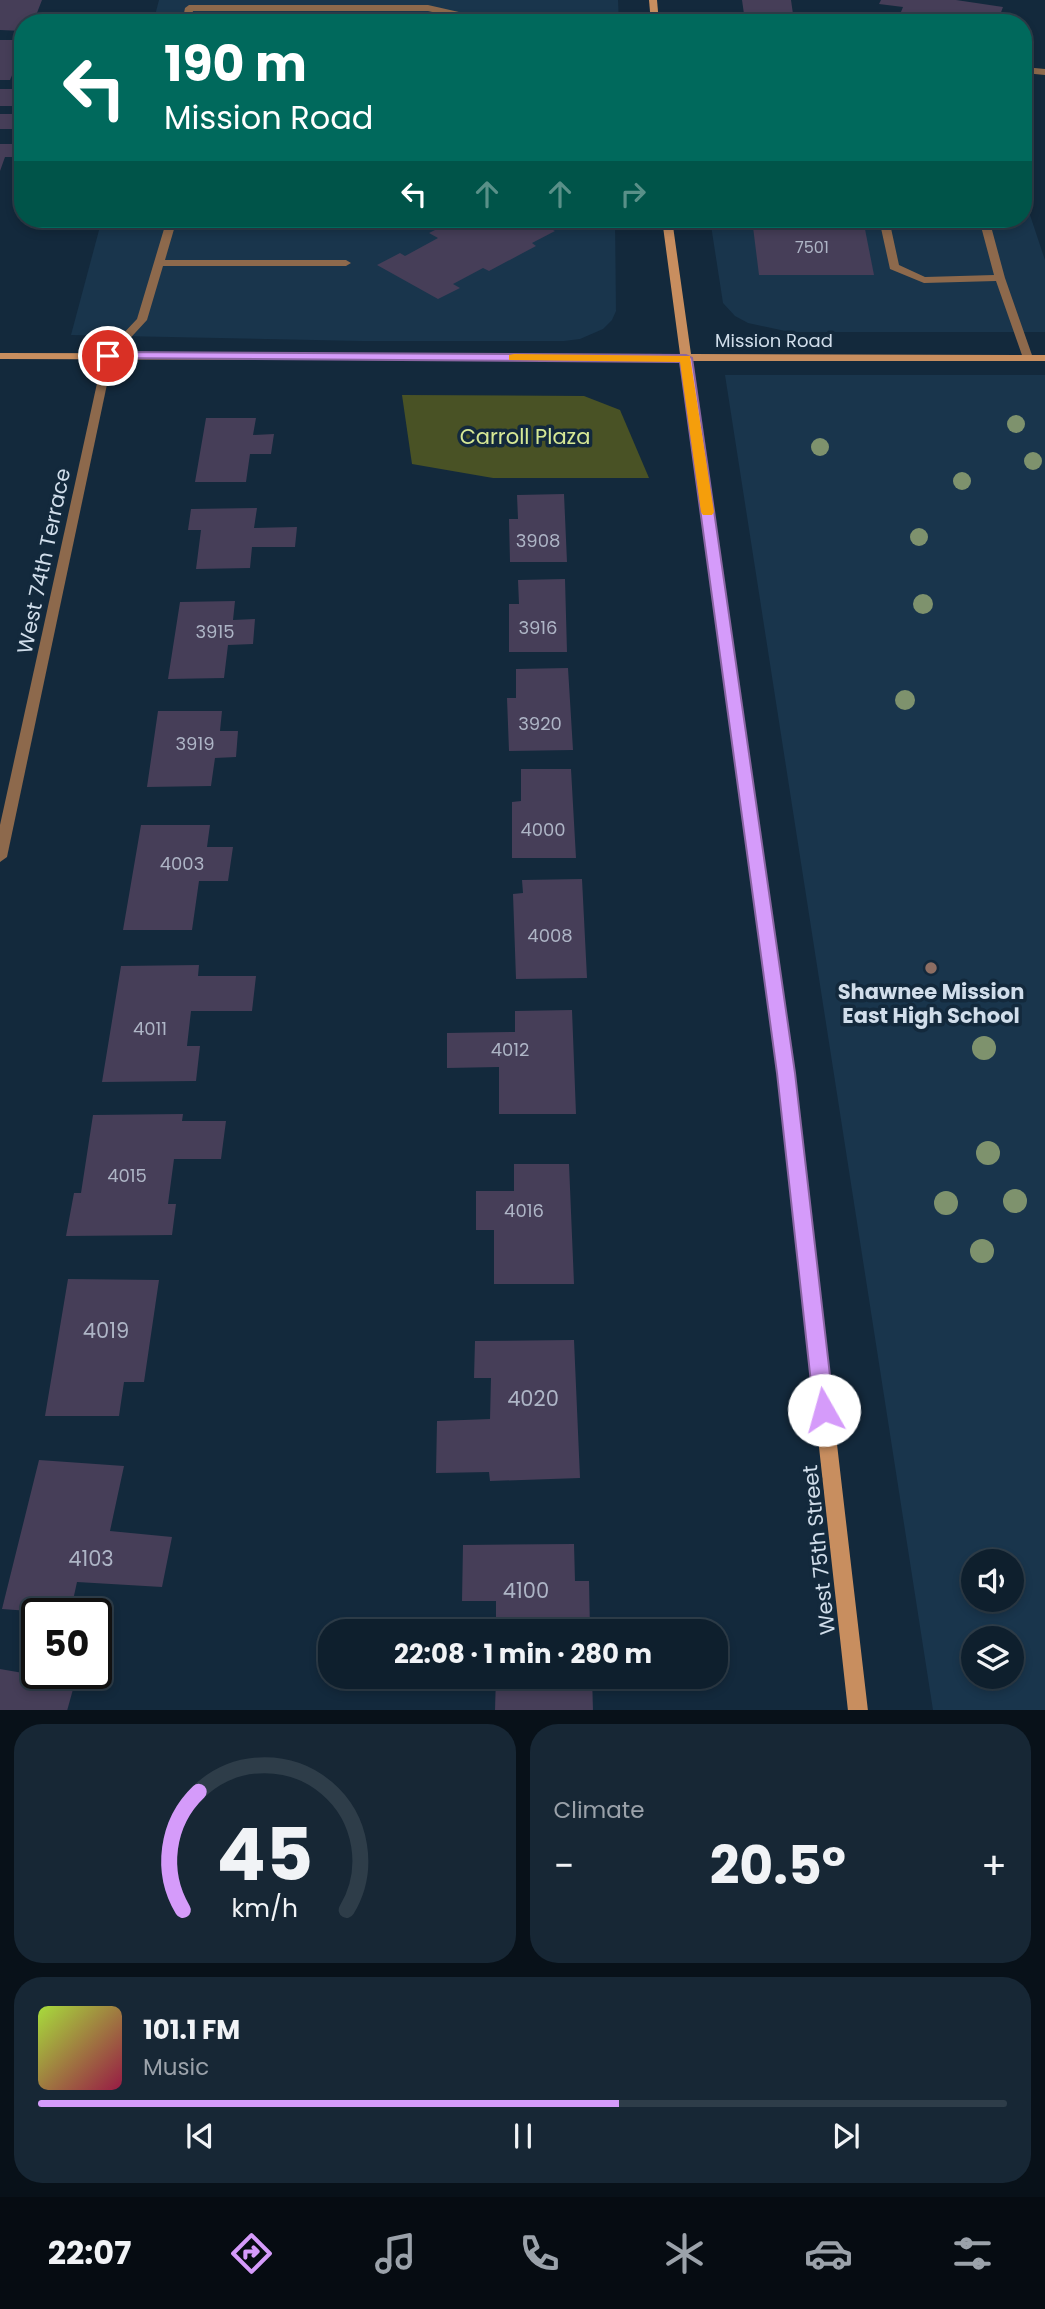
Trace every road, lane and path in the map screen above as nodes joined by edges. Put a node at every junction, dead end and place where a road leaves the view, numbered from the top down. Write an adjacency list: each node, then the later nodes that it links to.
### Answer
1 (188, 14): 2 (street)
2 (454, 14)
3 (169, 228): 7 (street)
4 (668, 228): 12 (main road, West 75th Street)
5 (886, 228): 9 (street)
6 (986, 228): 9 (street)
7 (158, 264): 8 (street); 11 (street)
8 (346, 264)
9 (1000, 278): 13 (street)
10 (0, 356): 11 (main road, Mission Road)
11 (108, 356): 12 (main road, Mission Road); 15 (street, West 74th Terrace)
12 (686, 358): 13 (main road, Mission Road); 16 (main road, West 75th Street)
13 (1028, 358): 14 (main road, Mission Road)
14 (1045, 358)
15 (0, 857)
16 (858, 1710)

